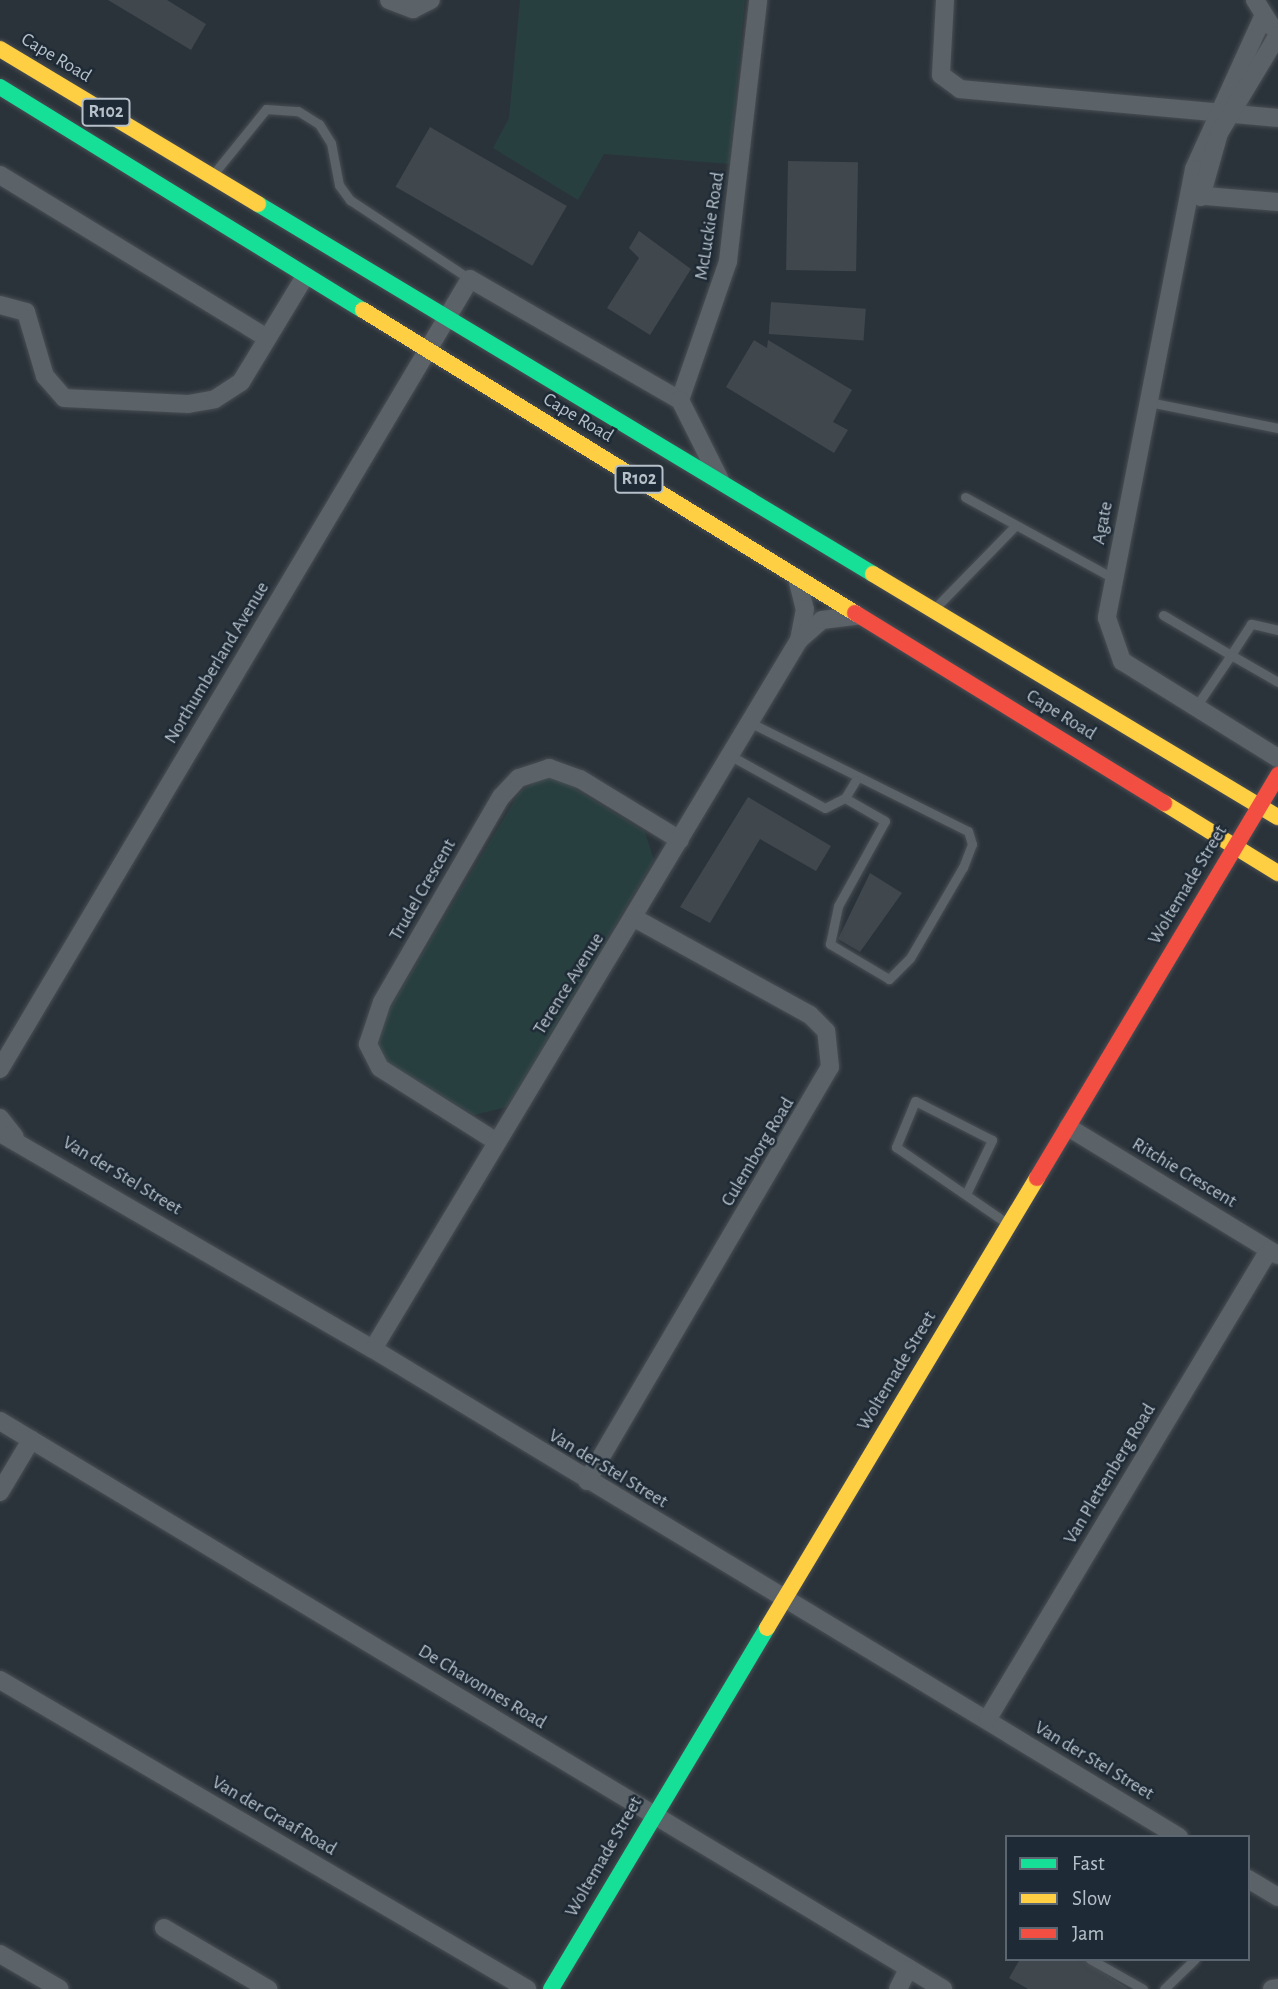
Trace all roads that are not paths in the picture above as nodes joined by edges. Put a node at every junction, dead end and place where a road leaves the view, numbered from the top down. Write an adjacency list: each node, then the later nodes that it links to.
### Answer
1 (389, 0): 2 (street)
2 (431, 0)
3 (758, 0): 23 (street, McLuckie Road)
4 (945, 0): 11 (street)
5 (1255, 0): 6 (street)
6 (1262, 19): 7 (street); 11 (street)
7 (1278, 28)
8 (1278, 35): 11 (street)
9 (0, 49): 14 (main road, Cape Road / R102)
10 (0, 87): 17 (main road, Cape Road / R102)
11 (1228, 112): 12 (street); 15 (street, Agate)
12 (1278, 118)
13 (0, 175): 21 (street)
14 (211, 176): 18 (lane); 20 (main road, Cape Road / R102)
15 (1193, 201): 16 (street); 24 (street, Agate)
16 (1278, 202)
17 (304, 278): 21 (street); 22 (main road, Cape Road / R102)
18 (470, 279): 20 (street, Northumberland Avenue); 23 (street)
19 (0, 305): 21 (street)
20 (447, 317): 22 (street, Northumberland Avenue); 26 (main road, Cape Road / R102)
21 (267, 338)
22 (426, 352): 29 (main road, Cape Road / R102); 51 (street, Northumberland Avenue)
23 (680, 400): 26 (street)
24 (1149, 402): 25 (lane); 30 (street, Agate)
25 (1278, 428)
26 (722, 483): 31 (main road, Cape Road / R102)
27 (965, 497): 28 (lane)
28 (1016, 525): 30 (lane); 31 (lane)
29 (797, 578): 33 (main road, Cape Road / R102); 35 (street, Terence Avenue)
30 (1113, 578): 38 (street, Agate)
31 (934, 609): 45 (main road, Cape Road / R102)
32 (1163, 615): 36 (lane)
33 (862, 616): 35 (street, Terence Avenue); 48 (main road, Cape Road / R102)
34 (1278, 630): 36 (lane)
35 (799, 640): 39 (street, Terence Avenue)
36 (1231, 655): 37 (lane); 38 (lane)
37 (1278, 682)
38 (1195, 708): 41 (street, Agate)
39 (751, 723): 40 (street, Terence Avenue); 43 (lane)
40 (731, 756): 44 (lane); 47 (street, Terence Avenue)
41 (1278, 758)
42 (1278, 775): 45 (main road, Woltemade Street)
43 (856, 780): 44 (lane); 44 (lane)
44 (845, 798)
45 (1259, 806): 46 (main road, Cape Road / R102); 48 (main road, Woltemade Street)
46 (1278, 817)
47 (680, 840): 50 (street, Terence Avenue); 55 (street, Trudel Crescent)
48 (1234, 847): 49 (main road, Cape Road / R102); 53 (main road, Woltemade Street)
49 (1278, 873)
50 (634, 918): 55 (street, Terence Avenue); 62 (street, Culemborg Road)
51 (0, 1069)
52 (0, 1118): 54 (street, Van der Stel Street)
53 (1068, 1127): 57 (main road, Woltemade Street); 58 (street, Ritchie Crescent)
54 (8, 1135): 59 (street, Van der Stel Street)
55 (497, 1142): 59 (street, Terence Avenue)
56 (967, 1192): 56 (lane); 57 (lane)
57 (1009, 1225): 64 (main road, Woltemade Street)
58 (1274, 1252): 66 (street, Van Plettenberg Road)
59 (373, 1349): 62 (street, Van der Stel Street)
60 (0, 1421): 61 (street, De Chavonnes Road)
61 (31, 1440): 63 (street); 67 (street, De Chavonnes Road)
62 (587, 1481): 64 (street, Van der Stel Street)
63 (0, 1492)
64 (785, 1600): 66 (street, Van der Stel Street); 67 (main road, Woltemade Street)
65 (0, 1680): 78 (street, Van der Graaf Road)
66 (987, 1720): 68 (street, Van der Stel Street)
67 (653, 1815): 75 (street, De Chavonnes Road); 79 (main road, Woltemade Street)
68 (1176, 1835)
69 (1250, 1880): 70 (street)
70 (1278, 1897)
71 (164, 1927): 77 (street)
72 (0, 1954): 76 (street)
73 (1094, 1961): 82 (lane)
74 (1193, 1961): 83 (lane)
75 (908, 1969): 80 (street); 81 (street, De Chavonnes Road)
76 (60, 1989)
77 (268, 1989)
78 (527, 1989)
79 (551, 1989)
80 (898, 1989)
81 (943, 1989)
82 (1143, 1989)
83 (1164, 1989)
84 (1272, 1989): 85 (street)
85 (1278, 1989)

